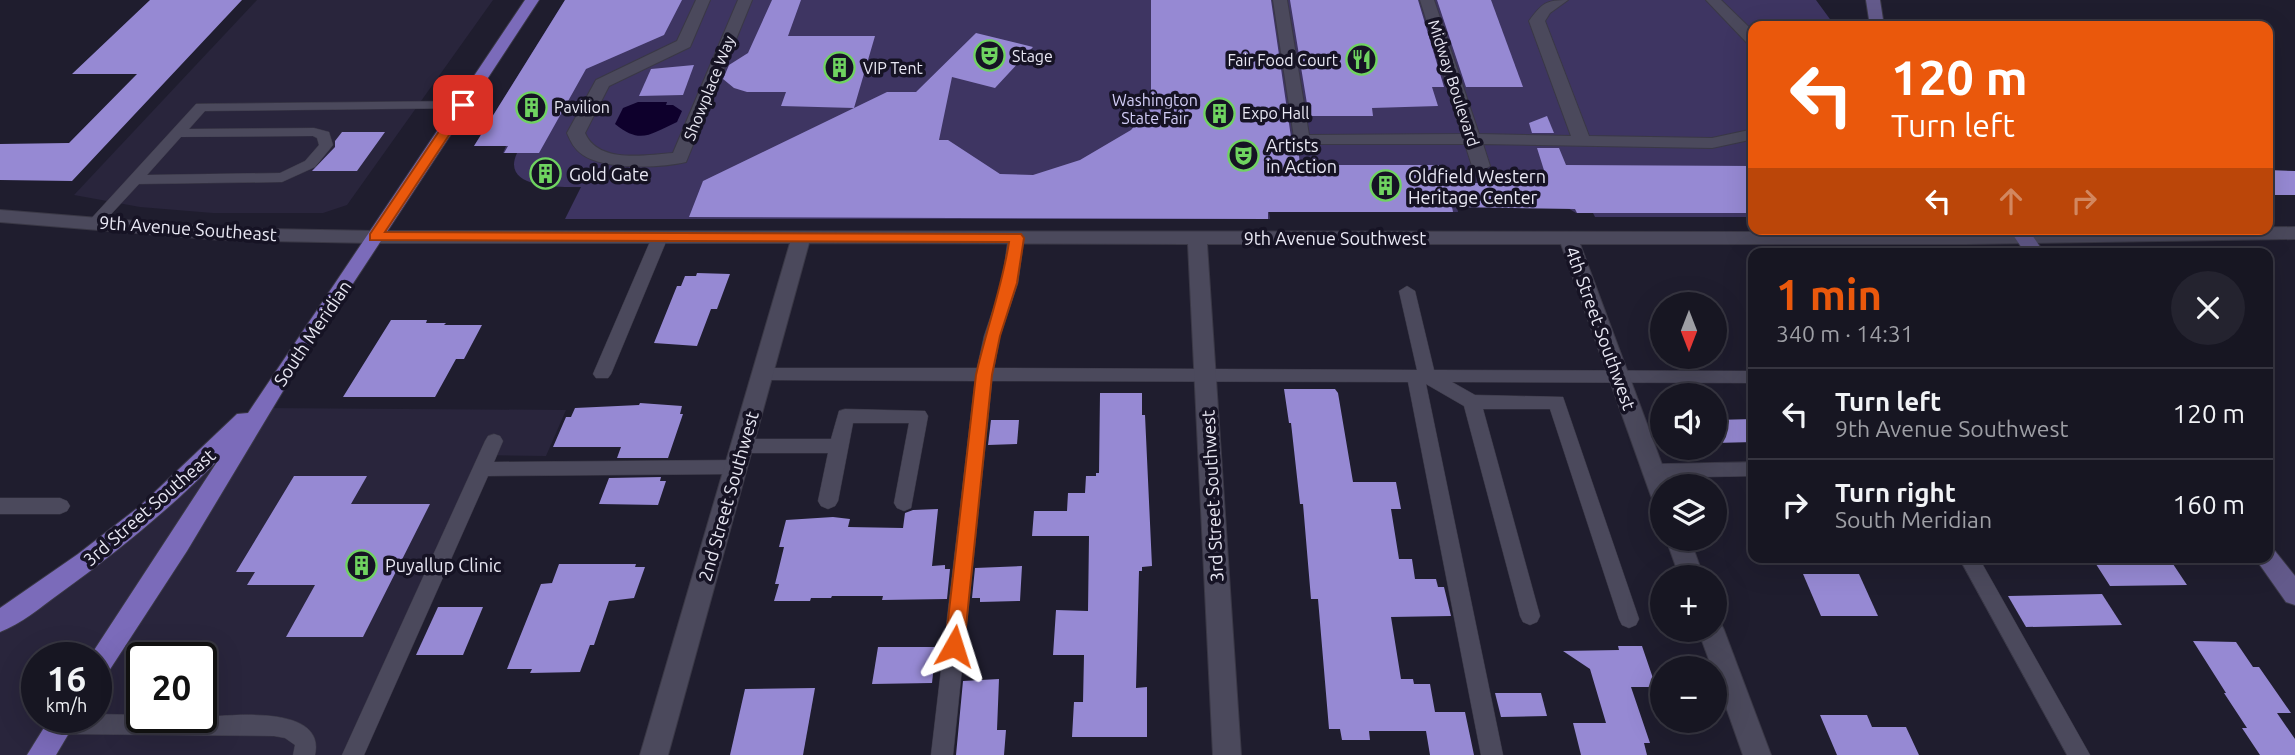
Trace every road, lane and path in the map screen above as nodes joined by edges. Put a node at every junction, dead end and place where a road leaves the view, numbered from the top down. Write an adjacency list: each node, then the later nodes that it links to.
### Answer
1 (532, 0): 11 (main road, South Meridian)
2 (703, 0): 3 (street, Showplace Way)
3 (745, 0)
4 (1279, 0): 14 (street)
5 (1427, 0): 14 (street, Midway Boulevard)
6 (1562, 0): 15 (street)
7 (1713, 0): 10 (street)
8 (1873, 0): 9 (main road)
9 (1876, 21)
10 (1748, 35)
11 (463, 105): 12 (lane); 23 (main road, South Meridian)
12 (177, 133): 17 (lane); 17 (lane)
13 (1748, 135): 15 (street)
14 (1472, 139): 15 (street); 16 (street, Midway Boulevard)
15 (1582, 141)
16 (1480, 166)
17 (135, 180): 19 (lane)
18 (0, 216): 19 (street, 9th Avenue Southeast)
19 (96, 222): 23 (street, 9th Avenue Southeast)
20 (2273, 233): 21 (street, 9th Avenue Southwest)
21 (2295, 233)
22 (1840, 235): 28 (street, 9th Avenue Southwest)
23 (375, 237): 24 (street, 9th Avenue Southwest); 34 (main road, South Meridian)
24 (660, 237): 25 (street, 9th Avenue Southwest); 30 (lane)
25 (802, 238): 26 (street, 9th Avenue Southwest); 31 (street, 2nd Street Southwest)
26 (1016, 238): 27 (street, 9th Avenue Southwest); 32 (lane)
27 (1197, 238): 28 (street, 9th Avenue Southwest); 33 (street, 3rd Street Southwest)
28 (1568, 238): 36 (street, 4th Street Southwest)
29 (1407, 291): 35 (lane)
30 (602, 374)
31 (762, 374): 32 (lane); 41 (street, 2nd Street Southwest)
32 (984, 375): 33 (lane); 64 (lane)
33 (1205, 375): 35 (lane); 65 (street, 3rd Street Southwest)
34 (282, 376): 55 (main road, 3rd Street Southeast); 57 (main road, South Meridian)
35 (1421, 376): 36 (lane); 38 (lane); 66 (lane)
36 (1619, 376): 37 (lane); 44 (street, 4th Street Southwest)
37 (1748, 377)
38 (1472, 402): 53 (lane); 54 (lane)
39 (494, 441): 42 (lane)
40 (839, 446): 41 (lane); 46 (lane); 47 (lane)
41 (739, 456): 42 (lane); 63 (street, 2nd Street Southwest)
42 (482, 469): 62 (lane)
43 (1748, 469): 44 (lane)
44 (1653, 471): 45 (street, 4th Street Southwest)
45 (1654, 474)
46 (828, 501)
47 (904, 503)
48 (0, 506): 49 (lane)
49 (60, 506)
50 (1972, 563): 68 (lane)
51 (2271, 563): 52 (main road)
52 (2295, 595)
53 (1530, 616)
54 (1629, 619)
55 (0, 621)
56 (1716, 642): 67 (street)
57 (112, 644)
58 (112, 722): 61 (lane)
59 (55, 733): 60 (main road)
60 (41, 755)
61 (304, 755)
62 (353, 755)
63 (654, 755)
64 (942, 755)
65 (1227, 755)
66 (1492, 755)
67 (1757, 755)
68 (2079, 755)

